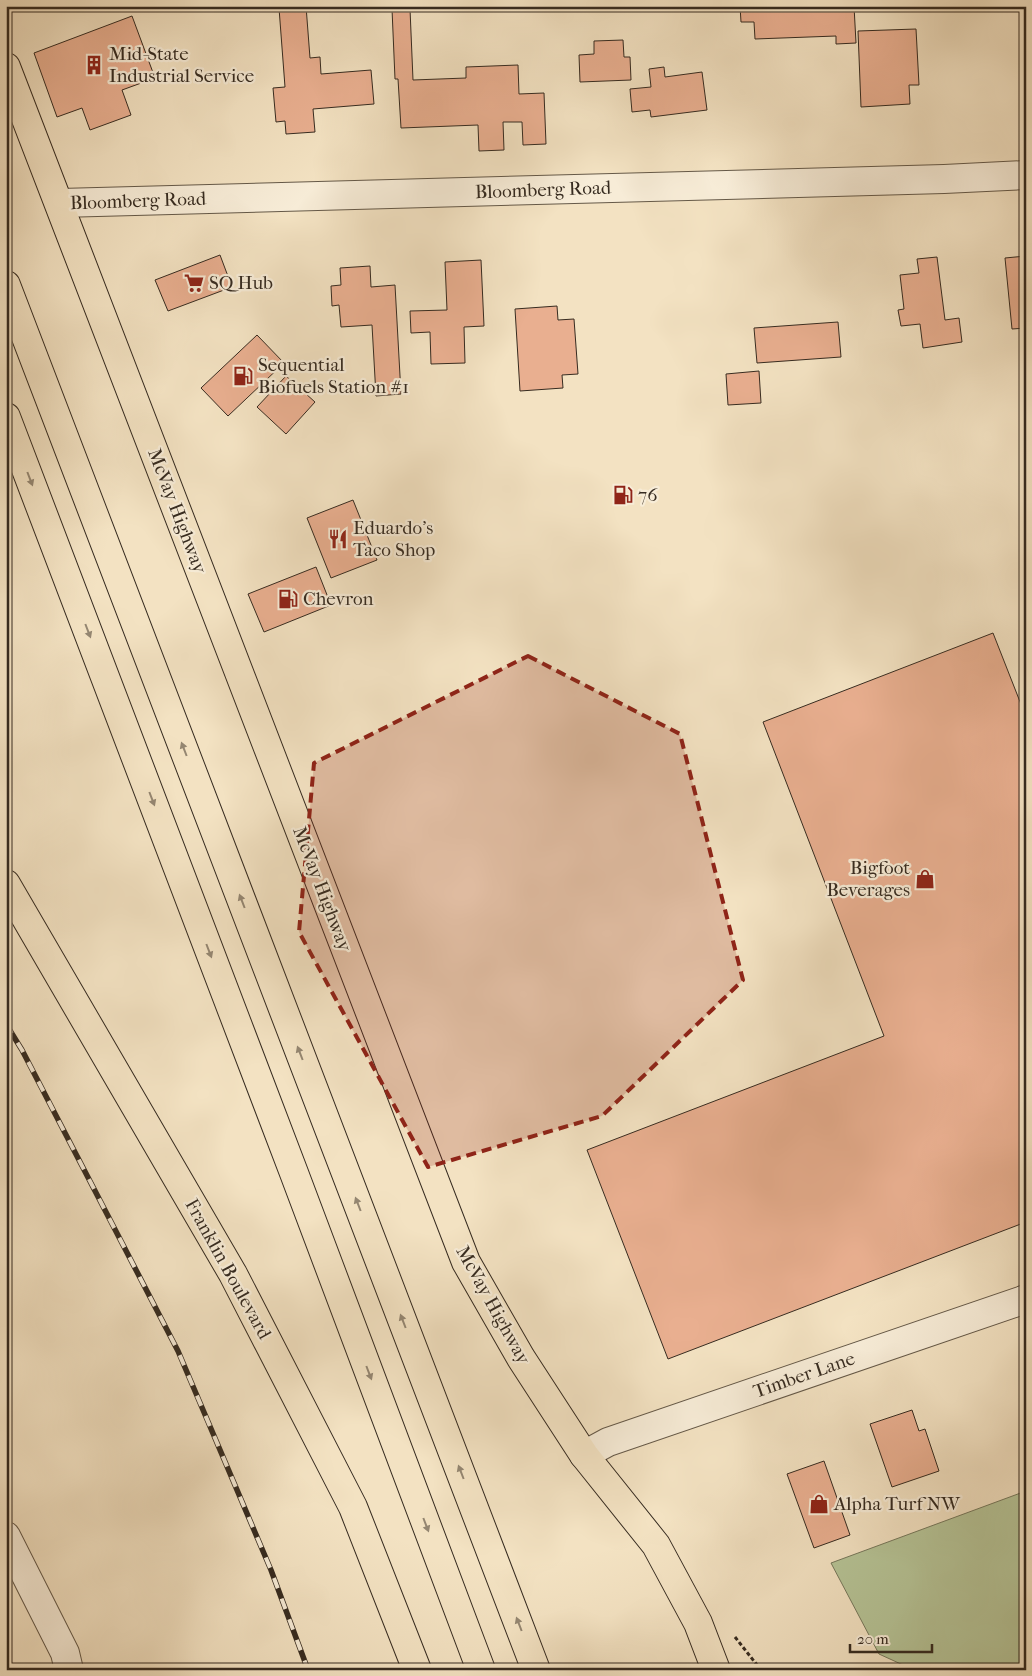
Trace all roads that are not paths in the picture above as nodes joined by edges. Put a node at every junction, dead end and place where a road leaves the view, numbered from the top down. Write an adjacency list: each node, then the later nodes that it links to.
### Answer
1 (6, 68): 3 (main road, McVay Highway)
2 (1026, 174): 3 (street, Bloomberg Road)
3 (60, 203): 8 (main road, McVay Highway)
4 (6, 285): 13 (main road, one-way to 4)
5 (6, 417): 12 (main road, one-way to 12)
6 (6, 884): 11 (main road, Franklin Boulevard)
7 (1026, 1299): 8 (street, Timber Lane)
8 (584, 1455): 14 (main road, McVay Highway)
9 (6, 1536): 10 (street)
10 (70, 1670)
11 (417, 1670)
12 (481, 1670)
13 (536, 1670)
14 (716, 1670)

